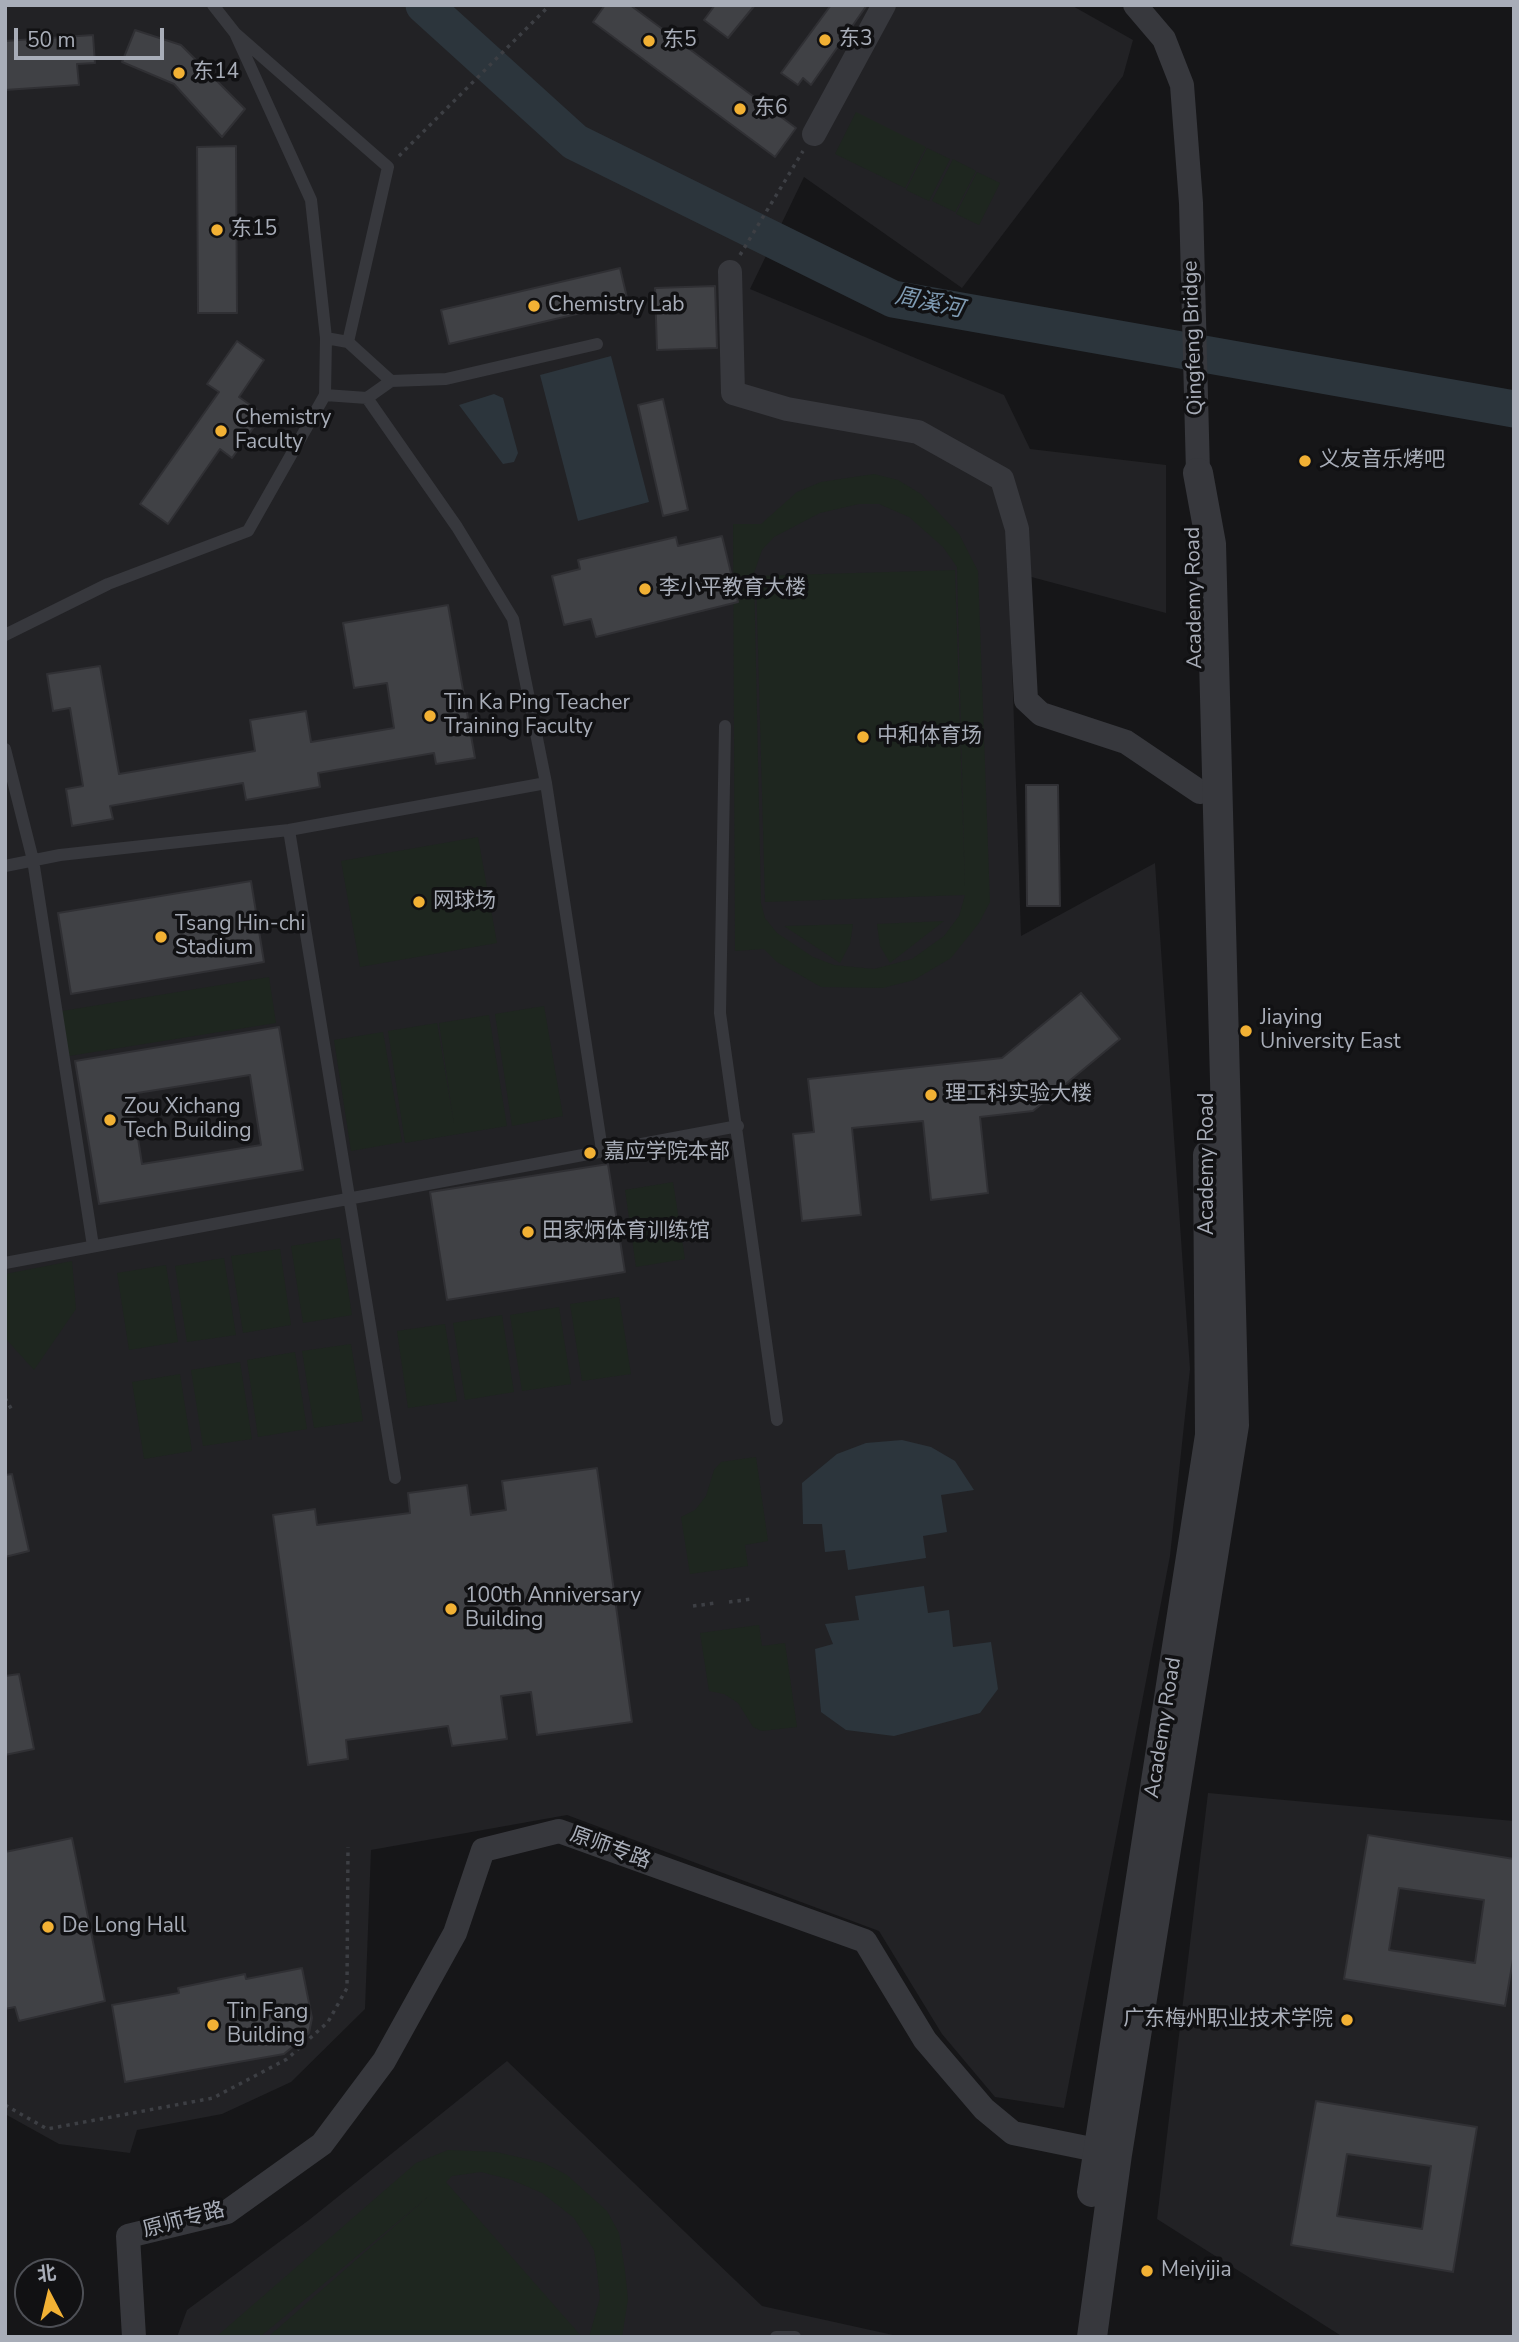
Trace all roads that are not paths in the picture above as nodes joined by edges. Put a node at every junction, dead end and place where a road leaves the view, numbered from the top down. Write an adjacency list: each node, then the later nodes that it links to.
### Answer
1 (213, 5): 4 (lane)
2 (884, 5): 5 (street)
3 (1135, 5): 13 (street, Qingfeng Bridge)
4 (235, 33): 7 (lane); 8 (lane)
5 (814, 134)
6 (730, 272): 18 (street)
7 (326, 338): 8 (lane); 11 (lane)
8 (348, 342): 10 (lane)
9 (597, 344): 10 (lane)
10 (391, 382): 12 (lane)
11 (325, 395): 12 (lane); 14 (lane)
12 (367, 398): 17 (lane)
13 (1198, 473): 18 (street, Academy Road); 29 (street, Academy Road)
14 (5, 635)
15 (725, 726): 22 (lane)
16 (5, 749): 20 (lane)
17 (546, 783): 19 (lane); 23 (lane)
18 (1200, 792): 29 (street, Academy Road)
19 (289, 830): 20 (lane); 24 (lane)
20 (33, 860): 21 (lane); 25 (lane)
21 (5, 866)
22 (738, 1126): 23 (lane); 27 (lane)
23 (602, 1150): 24 (lane)
24 (351, 1199): 25 (lane); 28 (lane)
25 (93, 1246): 26 (lane)
26 (5, 1263)
27 (777, 1420)
28 (395, 1478)
29 (1107, 2151): 30 (street, 原师专路); 33 (street, Academy Road); 34 (street, Academy Road)
30 (134, 2337)
31 (776, 2337): 32 (lane)
32 (795, 2337)
33 (1077, 2337)
34 (1091, 2337)

